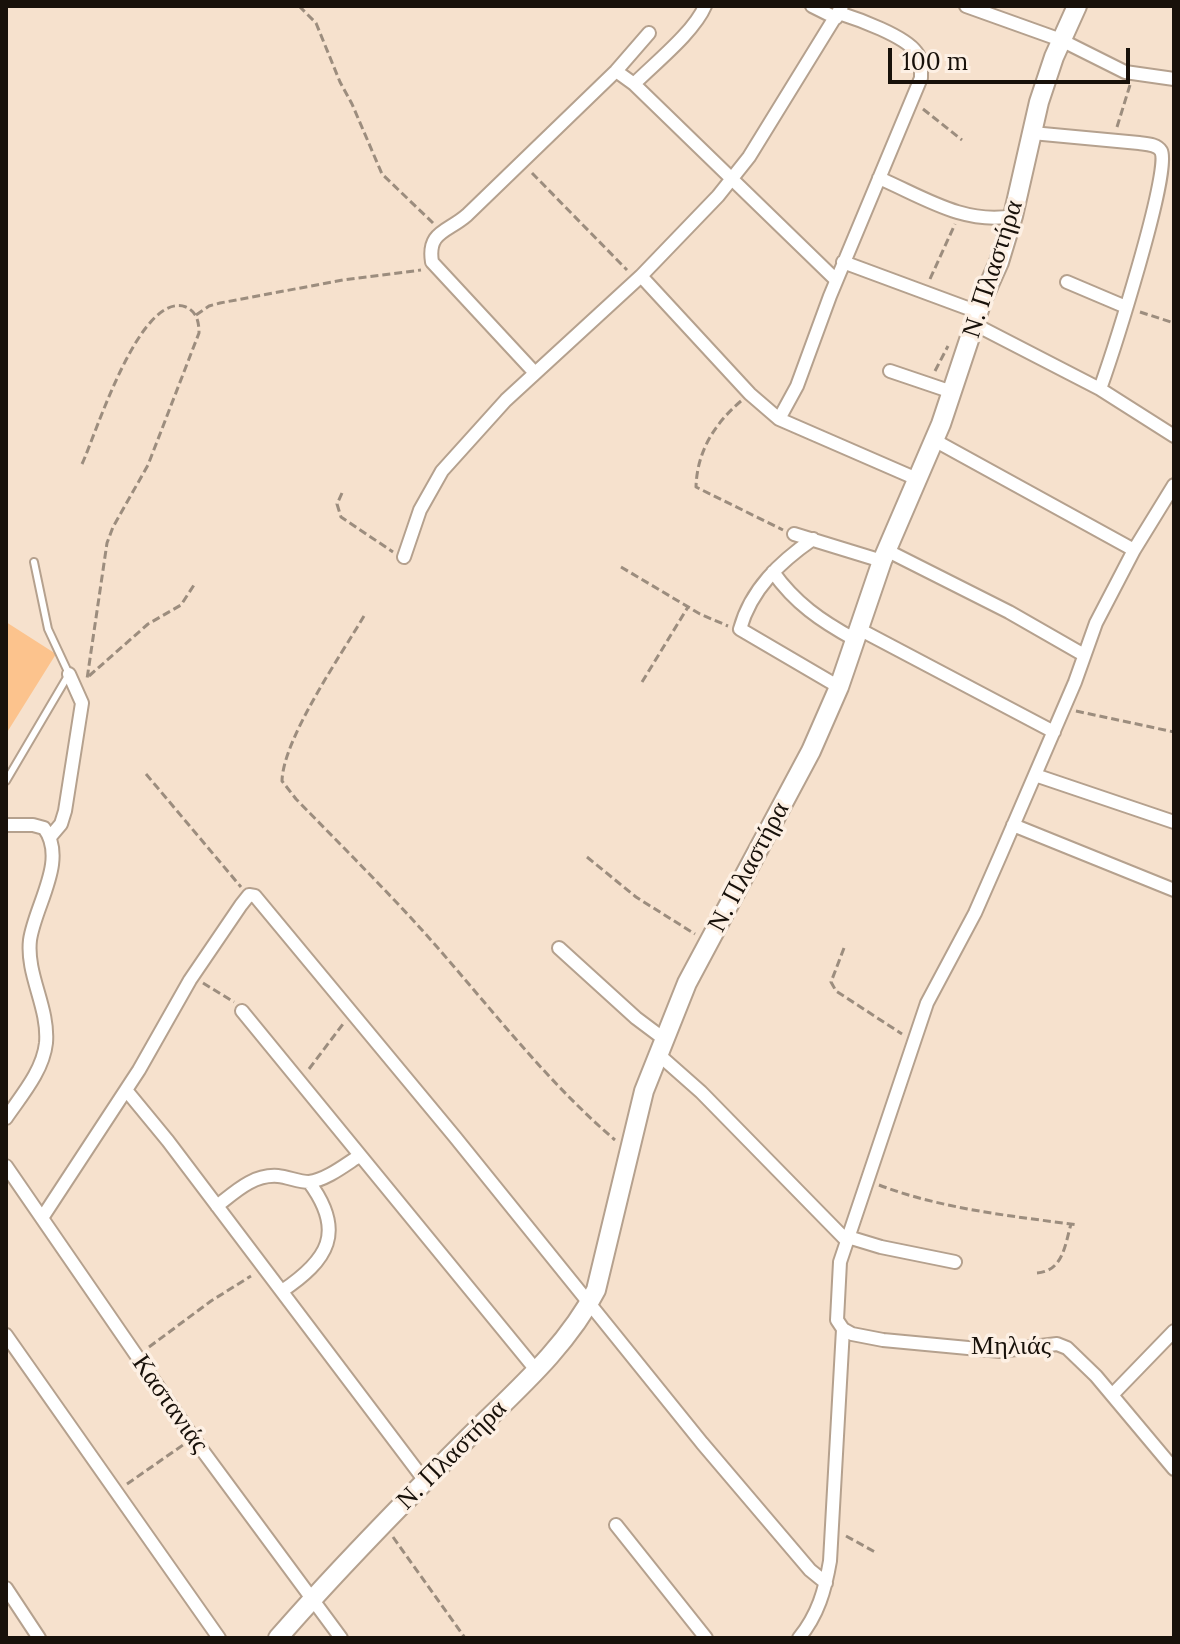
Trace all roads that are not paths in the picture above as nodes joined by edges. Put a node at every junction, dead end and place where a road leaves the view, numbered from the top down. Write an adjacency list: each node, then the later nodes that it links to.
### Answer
1 (705, 6): 10 (street)
2 (812, 6): 5 (street)
3 (1077, 6): 7 (street, Ν. Πλαστήρα)
4 (971, 7): 7 (street)
5 (839, 12): 12 (street); 13 (street)
6 (649, 33): 8 (street)
7 (1061, 40): 9 (street); 11 (street, Ν. Πλαστήρα)
8 (616, 71): 10 (street); 22 (street)
9 (1174, 79)
10 (634, 84): 13 (street)
11 (1032, 133): 14 (street, Ν. Πλαστήρα); 19 (street)
12 (879, 178): 14 (street); 15 (street)
13 (732, 179): 16 (street); 17 (street)
14 (1013, 216): 20 (street, Ν. Πλαστήρα)
15 (843, 262): 17 (street); 20 (street)
16 (641, 276): 22 (street); 25 (street)
17 (836, 280): 25 (street)
18 (1067, 282): 19 (street)
19 (1126, 307): 23 (street)
20 (976, 318): 23 (street); 24 (street, Ν. Πλαστήρα)
21 (890, 371): 24 (street)
22 (535, 373): 34 (street)
23 (1100, 389): 26 (street)
24 (952, 392): 27 (street, Ν. Πλαστήρα)
25 (779, 419): 28 (street)
26 (1174, 436)
27 (934, 440): 28 (street, Ν. Πλαστήρα); 32 (street)
28 (917, 479): 33 (street, Ν. Πλαστήρα)
29 (1174, 485): 32 (street)
30 (794, 534): 31 (street)
31 (813, 539): 33 (street); 36 (street)
32 (1134, 550): 38 (street)
33 (884, 555): 37 (street, Ν. Πλαστήρα); 38 (street)
34 (404, 557)
35 (34, 562): 39 (lane)
36 (773, 572): 37 (street); 40 (street)
37 (856, 634): 40 (street, Ν. Πλαστήρα); 41 (street)
38 (1084, 655): 41 (street)
39 (69, 674): 43 (lane); 47 (street)
40 (839, 687): 51 (street, Ν. Πλαστήρα)
41 (1054, 732): 42 (street)
42 (1035, 775): 44 (street); 46 (street)
43 (6, 781)
44 (1174, 822)
45 (6, 825): 47 (street)
46 (1013, 825): 48 (street); 59 (street)
47 (50, 837): 53 (street)
48 (1174, 890)
49 (559, 948): 51 (street)
50 (242, 1011): 54 (street)
51 (661, 1047): 59 (street); 62 (street, Ν. Πλαστήρα)
52 (126, 1090): 57 (street); 58 (street); 62 (street)
53 (6, 1118)
54 (359, 1156): 56 (street); 66 (street)
55 (6, 1166): 58 (street, Καστανιάς)
56 (309, 1182): 57 (street); 61 (street)
57 (217, 1206): 61 (street)
58 (42, 1218): 73 (street, Καστανιάς)
59 (847, 1239): 60 (street); 63 (street)
60 (955, 1262)
61 (282, 1291): 69 (street)
62 (588, 1306): 66 (street, Ν. Πλαστήρα); 71 (street)
63 (843, 1329): 67 (street, Μηλιάς); 71 (street)
64 (1174, 1331): 67 (street)
65 (6, 1335): 75 (street)
66 (536, 1370): 69 (street, Ν. Πλαστήρα)
67 (1112, 1395): 68 (street, Μηλιάς)
68 (1174, 1469)
69 (425, 1481): 73 (street, Ν. Πλαστήρα)
70 (616, 1525): 78 (street)
71 (826, 1583): 79 (street)
72 (6, 1588): 74 (street)
73 (313, 1600): 76 (street, Ν. Πλαστήρα); 77 (street, Καστανιάς)
74 (39, 1638)
75 (219, 1638)
76 (278, 1638)
77 (341, 1638)
78 (706, 1638)
79 (799, 1638)

